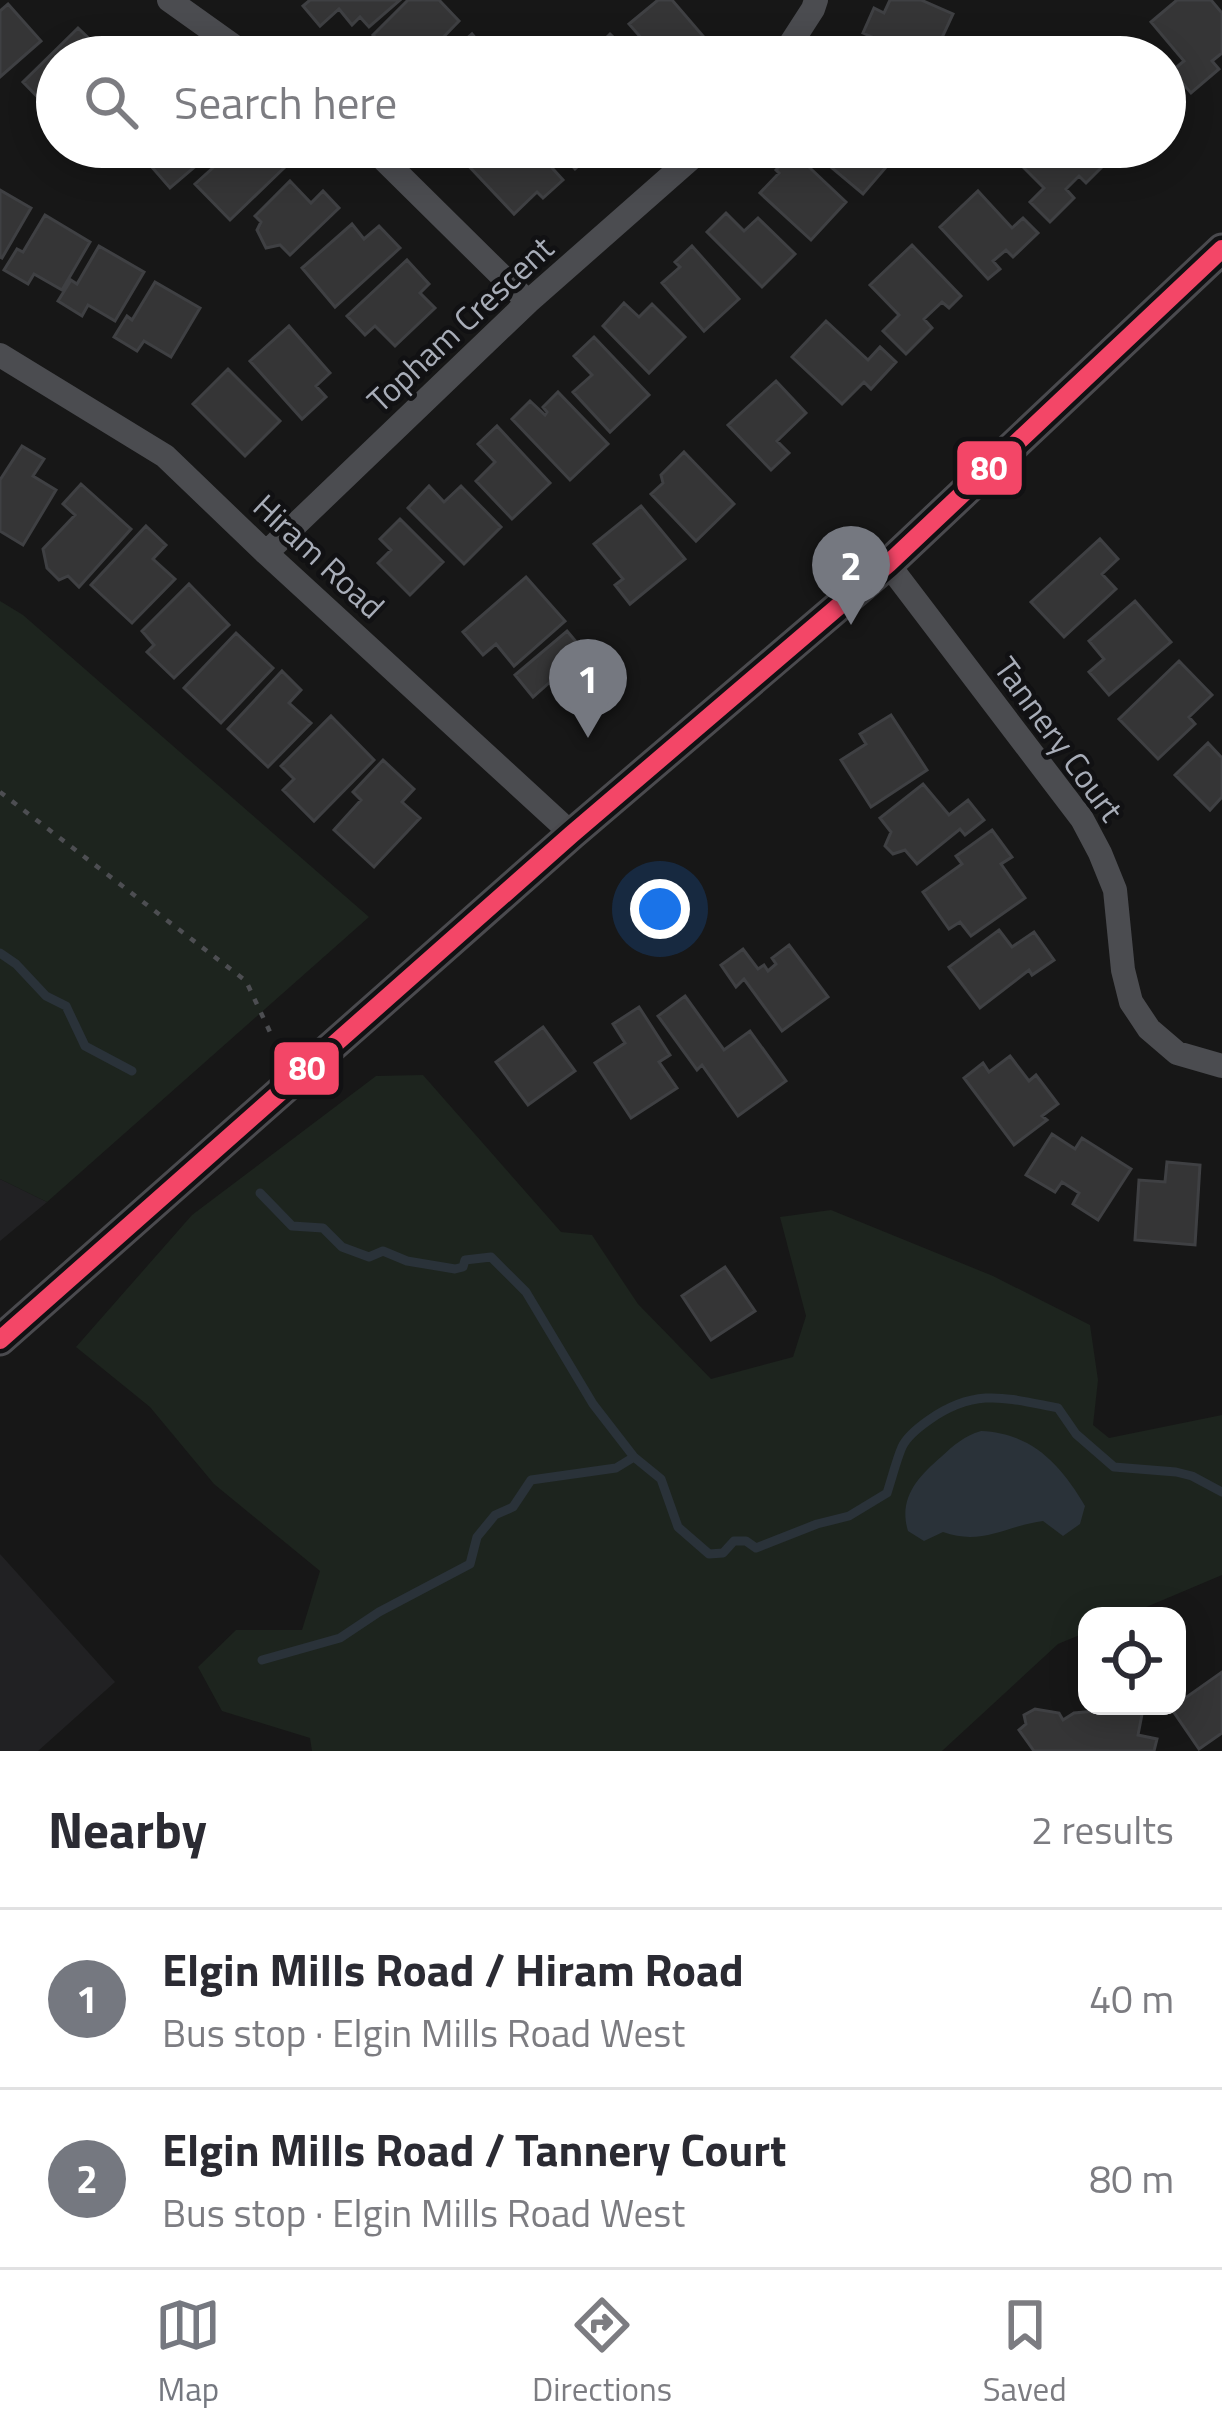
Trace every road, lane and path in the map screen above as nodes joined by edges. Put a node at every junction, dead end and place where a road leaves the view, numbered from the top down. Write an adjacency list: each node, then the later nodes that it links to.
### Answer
1 (169, 0): 3 (street)
2 (816, 0): 4 (street)
3 (220, 36)
4 (796, 36)
5 (391, 168): 8 (street)
6 (680, 168): 8 (street, Topham Crescent)
7 (1222, 249): 11 (main road)
8 (528, 302): 10 (street, Topham Crescent)
9 (0, 355): 10 (street, Hiram Road)
10 (266, 553): 13 (street, Hiram Road)
11 (888, 564): 13 (main road); 15 (street, Tannery Court)
12 (0, 792): 14 (path)
13 (572, 834): 16 (main road)
14 (270, 1032)
15 (1222, 1066)
16 (0, 1340)

